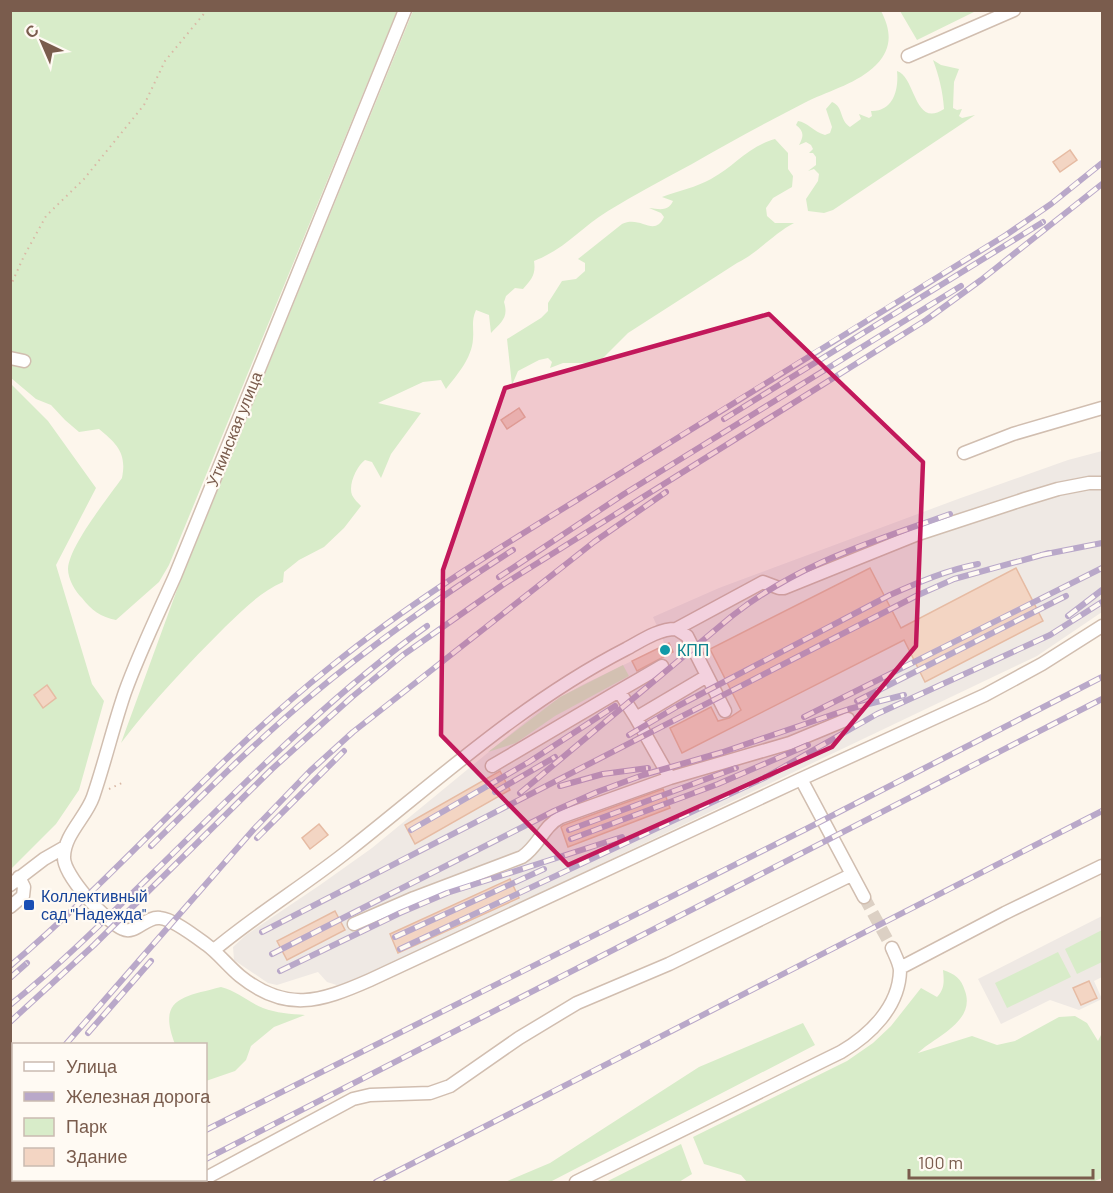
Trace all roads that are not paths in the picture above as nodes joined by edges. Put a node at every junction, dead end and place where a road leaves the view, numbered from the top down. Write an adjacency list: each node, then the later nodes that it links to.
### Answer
1 (405, 10): 20 (street, Уткинская улица)
2 (1014, 10): 3 (street)
3 (908, 56)
4 (10, 358): 5 (street)
5 (24, 361)
6 (1102, 408): 7 (street)
7 (964, 453)
8 (1102, 483): 10 (street)
9 (1102, 626): 19 (street)
10 (676, 628): 12 (street); 28 (street)
11 (662, 666): 13 (street)
12 (707, 676): 14 (street); 15 (street)
13 (619, 691): 15 (street); 17 (street)
14 (725, 711)
15 (636, 718): 18 (street)
16 (848, 719): 18 (street)
17 (492, 766)
18 (670, 778): 26 (street)
19 (801, 779): 22 (street); 28 (street)
20 (65, 847): 23 (street); 28 (street)
21 (1102, 866): 29 (street)
22 (851, 875): 24 (street); 30 (street)
23 (15, 881): 25 (street)
24 (864, 897)
25 (10, 907)
26 (354, 924)
27 (892, 948): 29 (street)
28 (214, 951)
29 (900, 968): 31 (street)
30 (207, 1177)
31 (576, 1182)

